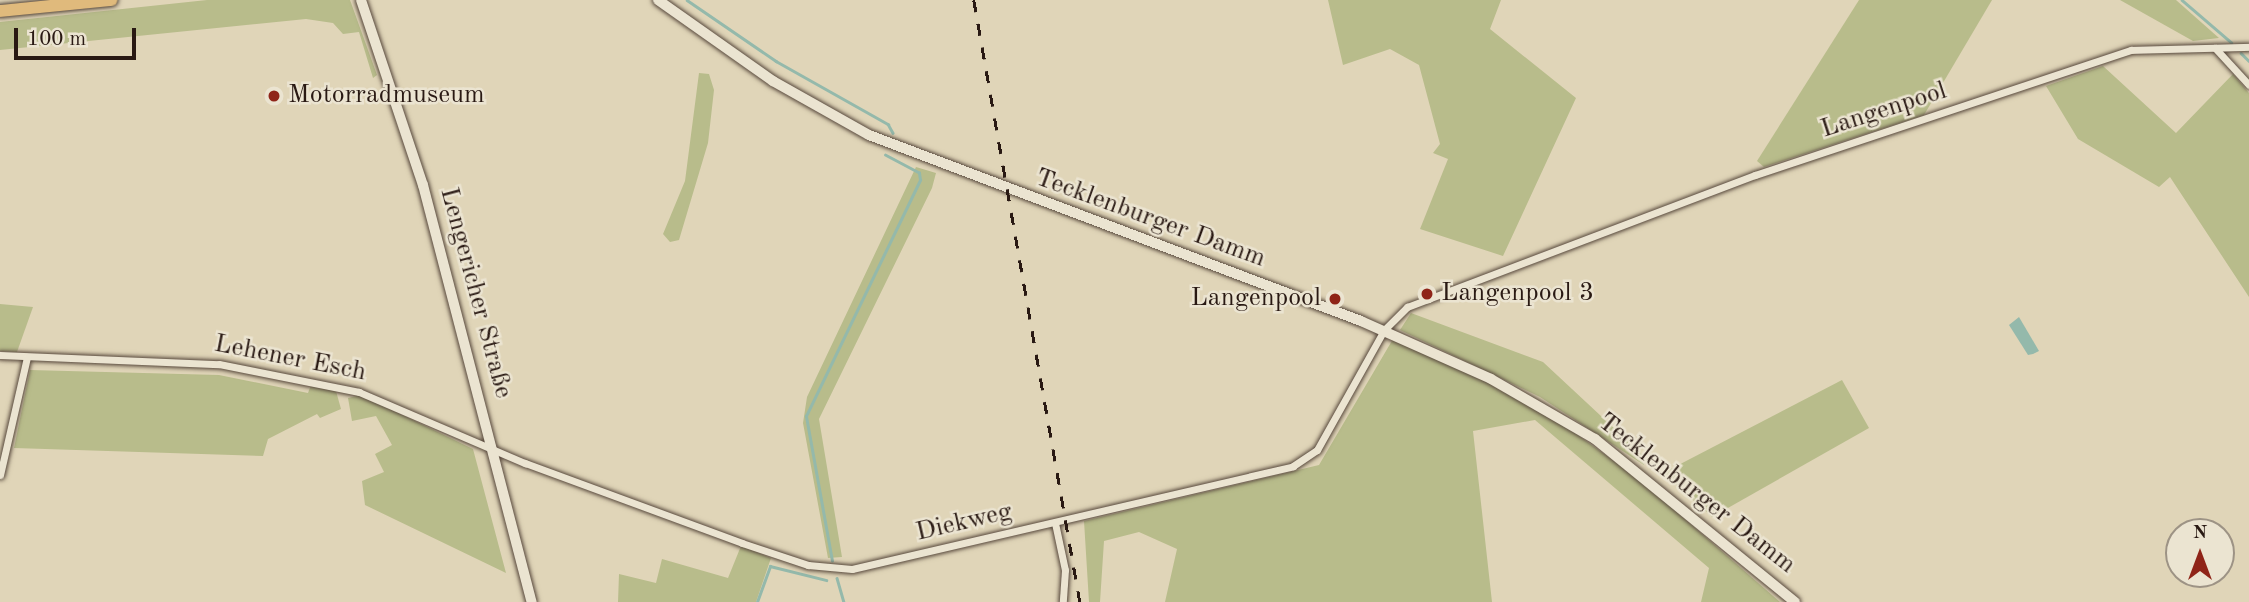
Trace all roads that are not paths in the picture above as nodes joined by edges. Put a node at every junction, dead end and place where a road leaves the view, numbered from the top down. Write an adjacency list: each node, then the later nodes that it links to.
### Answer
1 (111, 0): 4 (highway)
2 (361, 0): 11 (main road, Lengericher Straße)
3 (658, 0): 8 (main road, Tecklenburger Damm)
4 (0, 11)
5 (2249, 47): 6 (street, Langenpool)
6 (2215, 48): 7 (street); 8 (street, Langenpool)
7 (2249, 85)
8 (1384, 330): 13 (street, Diekweg); 16 (main road, Tecklenburger Damm)
9 (0, 355): 10 (street, Lehener Esch)
10 (27, 357): 11 (street, Lehener Esch); 12 (street)
11 (492, 449): 13 (street, Diekweg); 14 (main road, Lengericher Straße)
12 (0, 475)
13 (1055, 523): 15 (street)
14 (531, 602)
15 (1063, 602)
16 (1795, 602)

